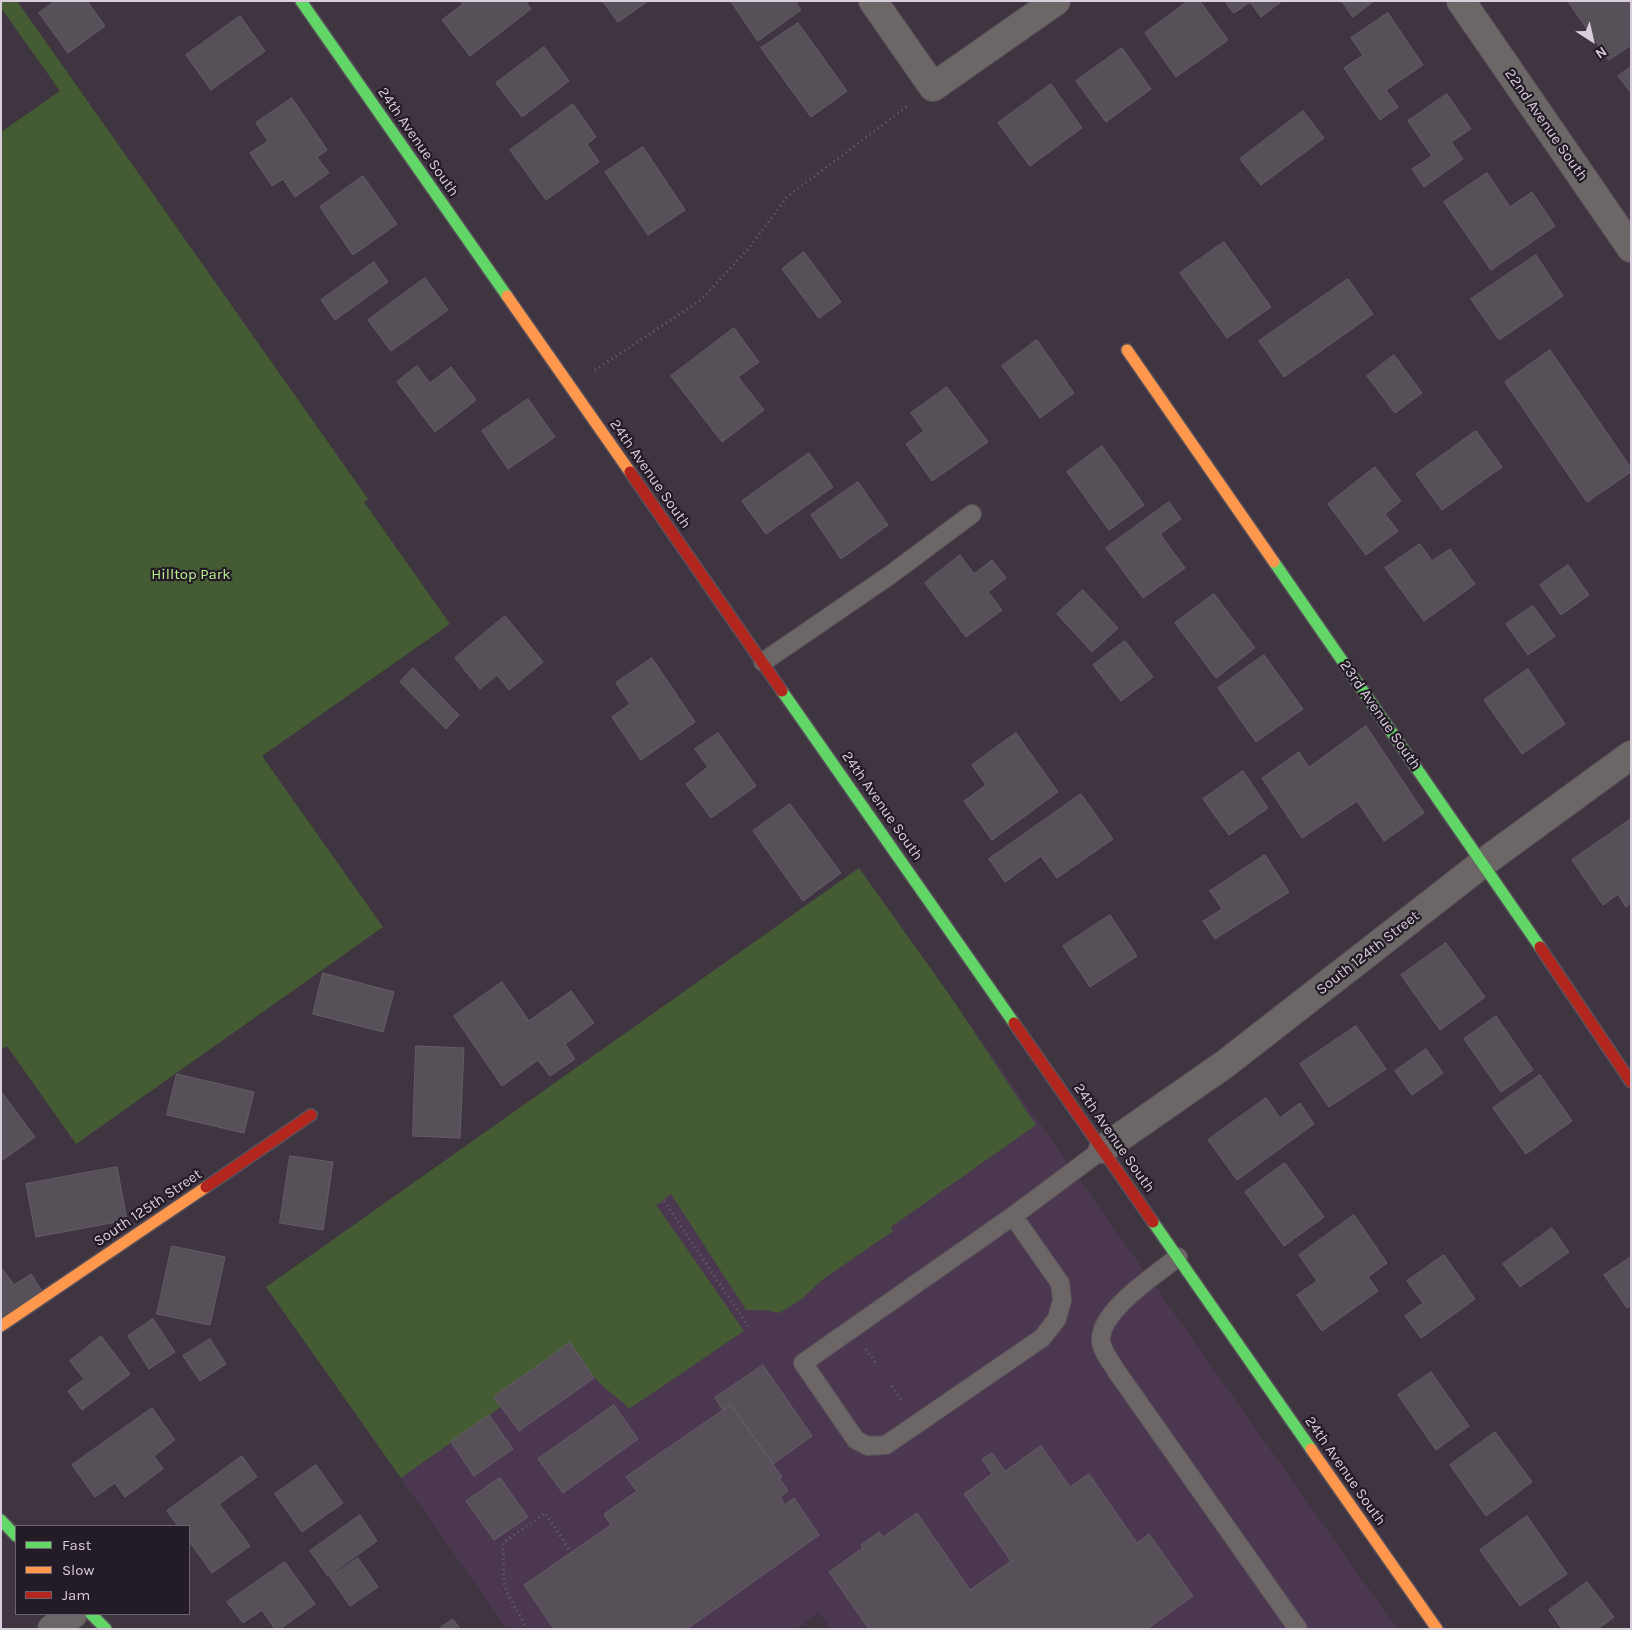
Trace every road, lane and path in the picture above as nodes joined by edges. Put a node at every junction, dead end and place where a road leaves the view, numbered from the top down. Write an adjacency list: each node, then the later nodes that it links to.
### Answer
1 (301, 1): 8 (street, 24th Avenue South)
2 (873, 1): 5 (street)
3 (1056, 1): 5 (street)
4 (1461, 1): 6 (street, 22nd Avenue South)
5 (933, 87): 8 (path)
6 (1631, 248)
7 (1127, 350): 12 (street, 23rd Avenue South)
8 (571, 387): 10 (street, 24th Avenue South)
9 (972, 514): 10 (lane)
10 (763, 662): 15 (street, 24th Avenue South)
11 (1631, 755): 12 (street, South 124th Street)
12 (1483, 863): 13 (street, 23rd Avenue South); 15 (street, South 124th Street)
13 (1631, 1082)
14 (311, 1115): 19 (street, South 125th Street)
15 (1103, 1149): 17 (lane); 18 (street, 24th Avenue South)
16 (664, 1201): 20 (path)
17 (1013, 1216): 17 (lane)
18 (1178, 1257): 31 (lane); 32 (street, 24th Avenue South)
19 (1, 1326)
20 (748, 1326)
21 (862, 1342): 22 (path)
22 (876, 1363)
23 (1, 1520): 24 (street)
24 (15, 1535)
25 (571, 1552): 30 (path)
26 (72, 1615): 28 (street)
27 (92, 1615): 29 (street)
28 (52, 1629)
29 (106, 1629)
30 (527, 1629)
31 (1298, 1629)
32 (1437, 1629)

